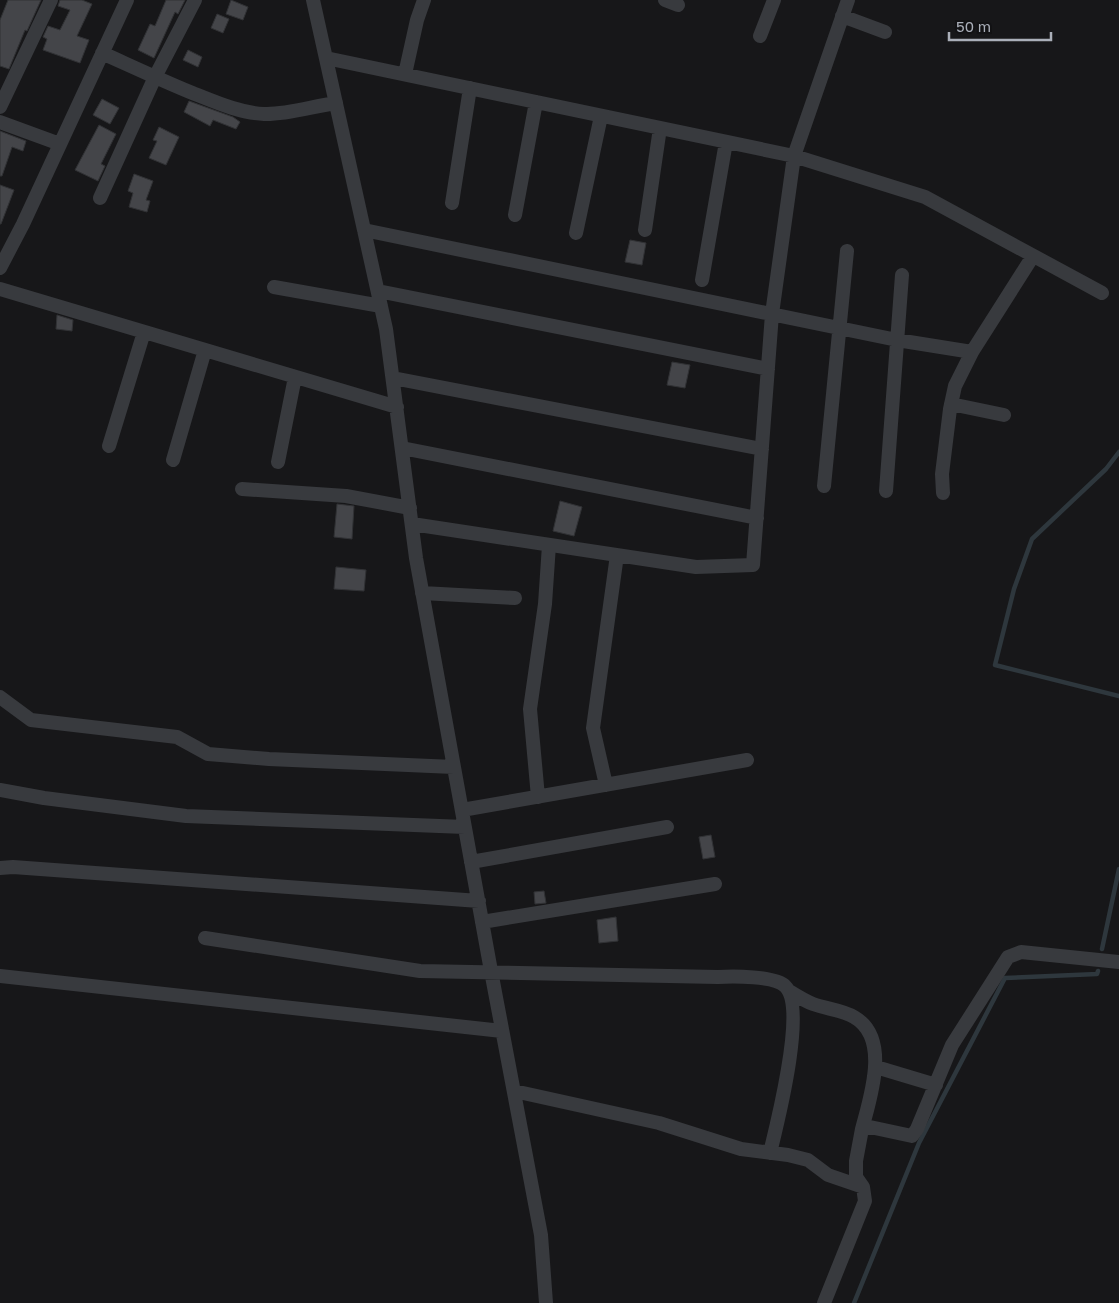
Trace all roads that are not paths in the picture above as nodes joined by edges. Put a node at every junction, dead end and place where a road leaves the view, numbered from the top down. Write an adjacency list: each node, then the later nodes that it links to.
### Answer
1 (51, 0): 18 (street)
2 (127, 0): 11 (street)
3 (195, 0): 14 (street)
4 (313, 0): 12 (street)
5 (424, 0): 13 (street)
6 (774, 0): 10 (street)
7 (848, 0): 8 (street)
8 (842, 16): 9 (street); 24 (street)
9 (885, 32)
10 (760, 36)
11 (102, 53): 14 (street); 23 (street)
12 (326, 58): 13 (street); 17 (street)
13 (405, 74): 15 (street)
14 (155, 77): 17 (street); 25 (street)
15 (470, 88): 16 (street); 26 (street)
16 (536, 102): 19 (street); 27 (street)
17 (336, 103): 28 (street)
18 (0, 107)
19 (601, 116): 21 (street); 30 (street)
20 (0, 122): 23 (street)
21 (660, 128): 22 (street); 29 (street)
22 (726, 142): 24 (street); 35 (street)
23 (60, 144): 33 (street)
24 (794, 156): 32 (street); 41 (street)
25 (100, 198)
26 (452, 204)
27 (515, 215)
28 (364, 230): 38 (street); 41 (street)
29 (645, 230)
30 (576, 233)
31 (846, 251): 42 (street)
32 (1033, 256): 39 (street); 46 (street)
33 (0, 268)
34 (902, 275): 44 (street)
35 (702, 280)
36 (274, 287): 40 (street)
37 (0, 289): 43 (street)
38 (378, 291): 40 (street); 47 (street)
39 (1102, 293)
40 (381, 306): 49 (street)
41 (772, 314): 42 (street); 47 (street)
42 (839, 328): 44 (street); 58 (street)
43 (144, 332): 45 (street); 53 (street)
44 (897, 340): 46 (street); 60 (street)
45 (205, 350): 48 (street); 56 (street)
46 (972, 352): 50 (street)
47 (768, 369): 55 (street)
48 (295, 377): 51 (street); 57 (street)
49 (393, 378): 51 (street); 55 (street)
50 (951, 404): 52 (street); 61 (street)
51 (396, 407): 54 (street)
52 (1004, 415)
53 (109, 446)
54 (402, 448): 62 (street); 63 (street)
55 (762, 449): 63 (street)
56 (174, 460)
57 (278, 462)
58 (824, 486)
59 (242, 489): 62 (street)
60 (886, 491)
61 (943, 493)
62 (410, 508): 64 (street)
63 (757, 518): 66 (street)
64 (412, 524): 65 (street); 67 (street)
65 (549, 545): 66 (street); 74 (street)
66 (617, 556): 72 (street)
67 (422, 592): 68 (street); 71 (street)
68 (515, 598)
69 (0, 697): 71 (street)
70 (747, 760): 72 (street)
71 (454, 767): 75 (street)
72 (606, 785): 74 (street)
73 (0, 790): 76 (street)
74 (538, 797): 75 (street)
75 (462, 810): 76 (street)
76 (465, 827): 78 (street)
77 (667, 827): 78 (street)
78 (471, 862): 81 (street)
79 (0, 868): 81 (street)
80 (715, 884): 82 (street)
81 (479, 901): 82 (street)
82 (482, 922): 85 (street)
83 (205, 938): 85 (street)
84 (1119, 962): 90 (street)
85 (491, 971): 87 (street); 88 (street)
86 (0, 976): 88 (street)
87 (789, 991): 89 (street); 93 (street)
88 (502, 1031): 91 (street)
89 (876, 1067): 90 (street); 92 (street)
90 (936, 1085): 92 (street)
91 (514, 1091): 93 (street); 95 (street)
92 (862, 1129): 94 (street)
93 (770, 1153): 94 (street)
94 (862, 1187): 96 (street)
95 (546, 1303)
96 (824, 1303)

